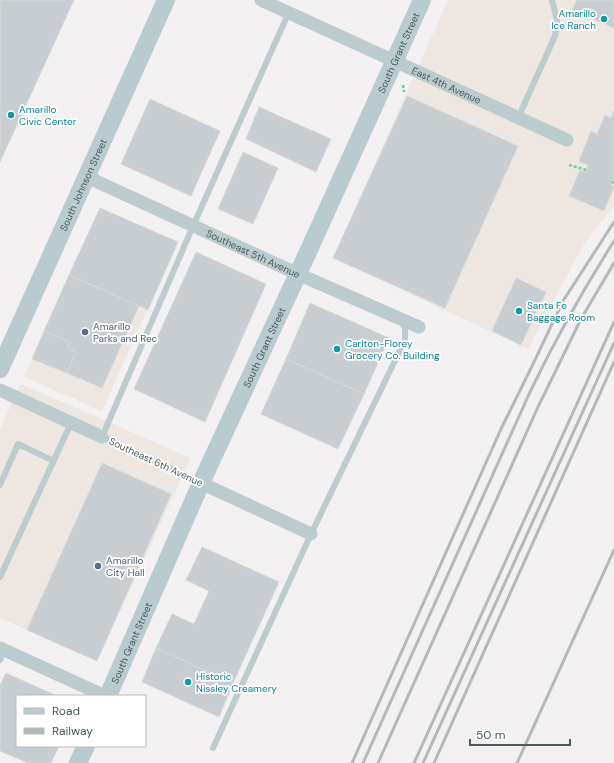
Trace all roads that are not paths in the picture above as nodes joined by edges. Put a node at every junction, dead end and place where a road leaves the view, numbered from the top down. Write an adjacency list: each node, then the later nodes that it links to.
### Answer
1 (166, 0): 9 (street, South Johnson Street)
2 (261, 0): 5 (street, East 4th Avenue)
3 (422, 0): 6 (street, South Grant Street)
4 (552, 0): 7 (lane)
5 (289, 12): 6 (street, East 4th Avenue); 10 (lane)
6 (395, 61): 7 (street, East 4th Avenue); 11 (street, South Grant Street)
7 (518, 118): 8 (street, East 4th Avenue)
8 (567, 140)
9 (87, 177): 10 (street, Southeast 5th Avenue); 14 (street, South Johnson Street)
10 (193, 226): 11 (street, Southeast 5th Avenue); 17 (lane)
11 (298, 274): 12 (street, Southeast 5th Avenue); 19 (street, South Grant Street)
12 (400, 319): 13 (street, Southeast 5th Avenue); 21 (lane)
13 (419, 327)
14 (0, 369)
15 (0, 390): 16 (street, Southeast 6th Avenue)
16 (71, 423): 17 (street, Southeast 6th Avenue); 18 (lane)
17 (102, 437): 19 (lane, Southeast 6th Avenue)
18 (54, 461): 20 (lane); 22 (lane)
19 (201, 483): 21 (street, Southeast 6th Avenue); 25 (street, South Grant Street)
20 (0, 485)
21 (311, 534): 27 (lane)
22 (0, 578)
23 (1, 653): 24 (street)
24 (103, 695)
25 (108, 695)
26 (86, 747): 28 (street)
27 (213, 748)
28 (78, 763)

